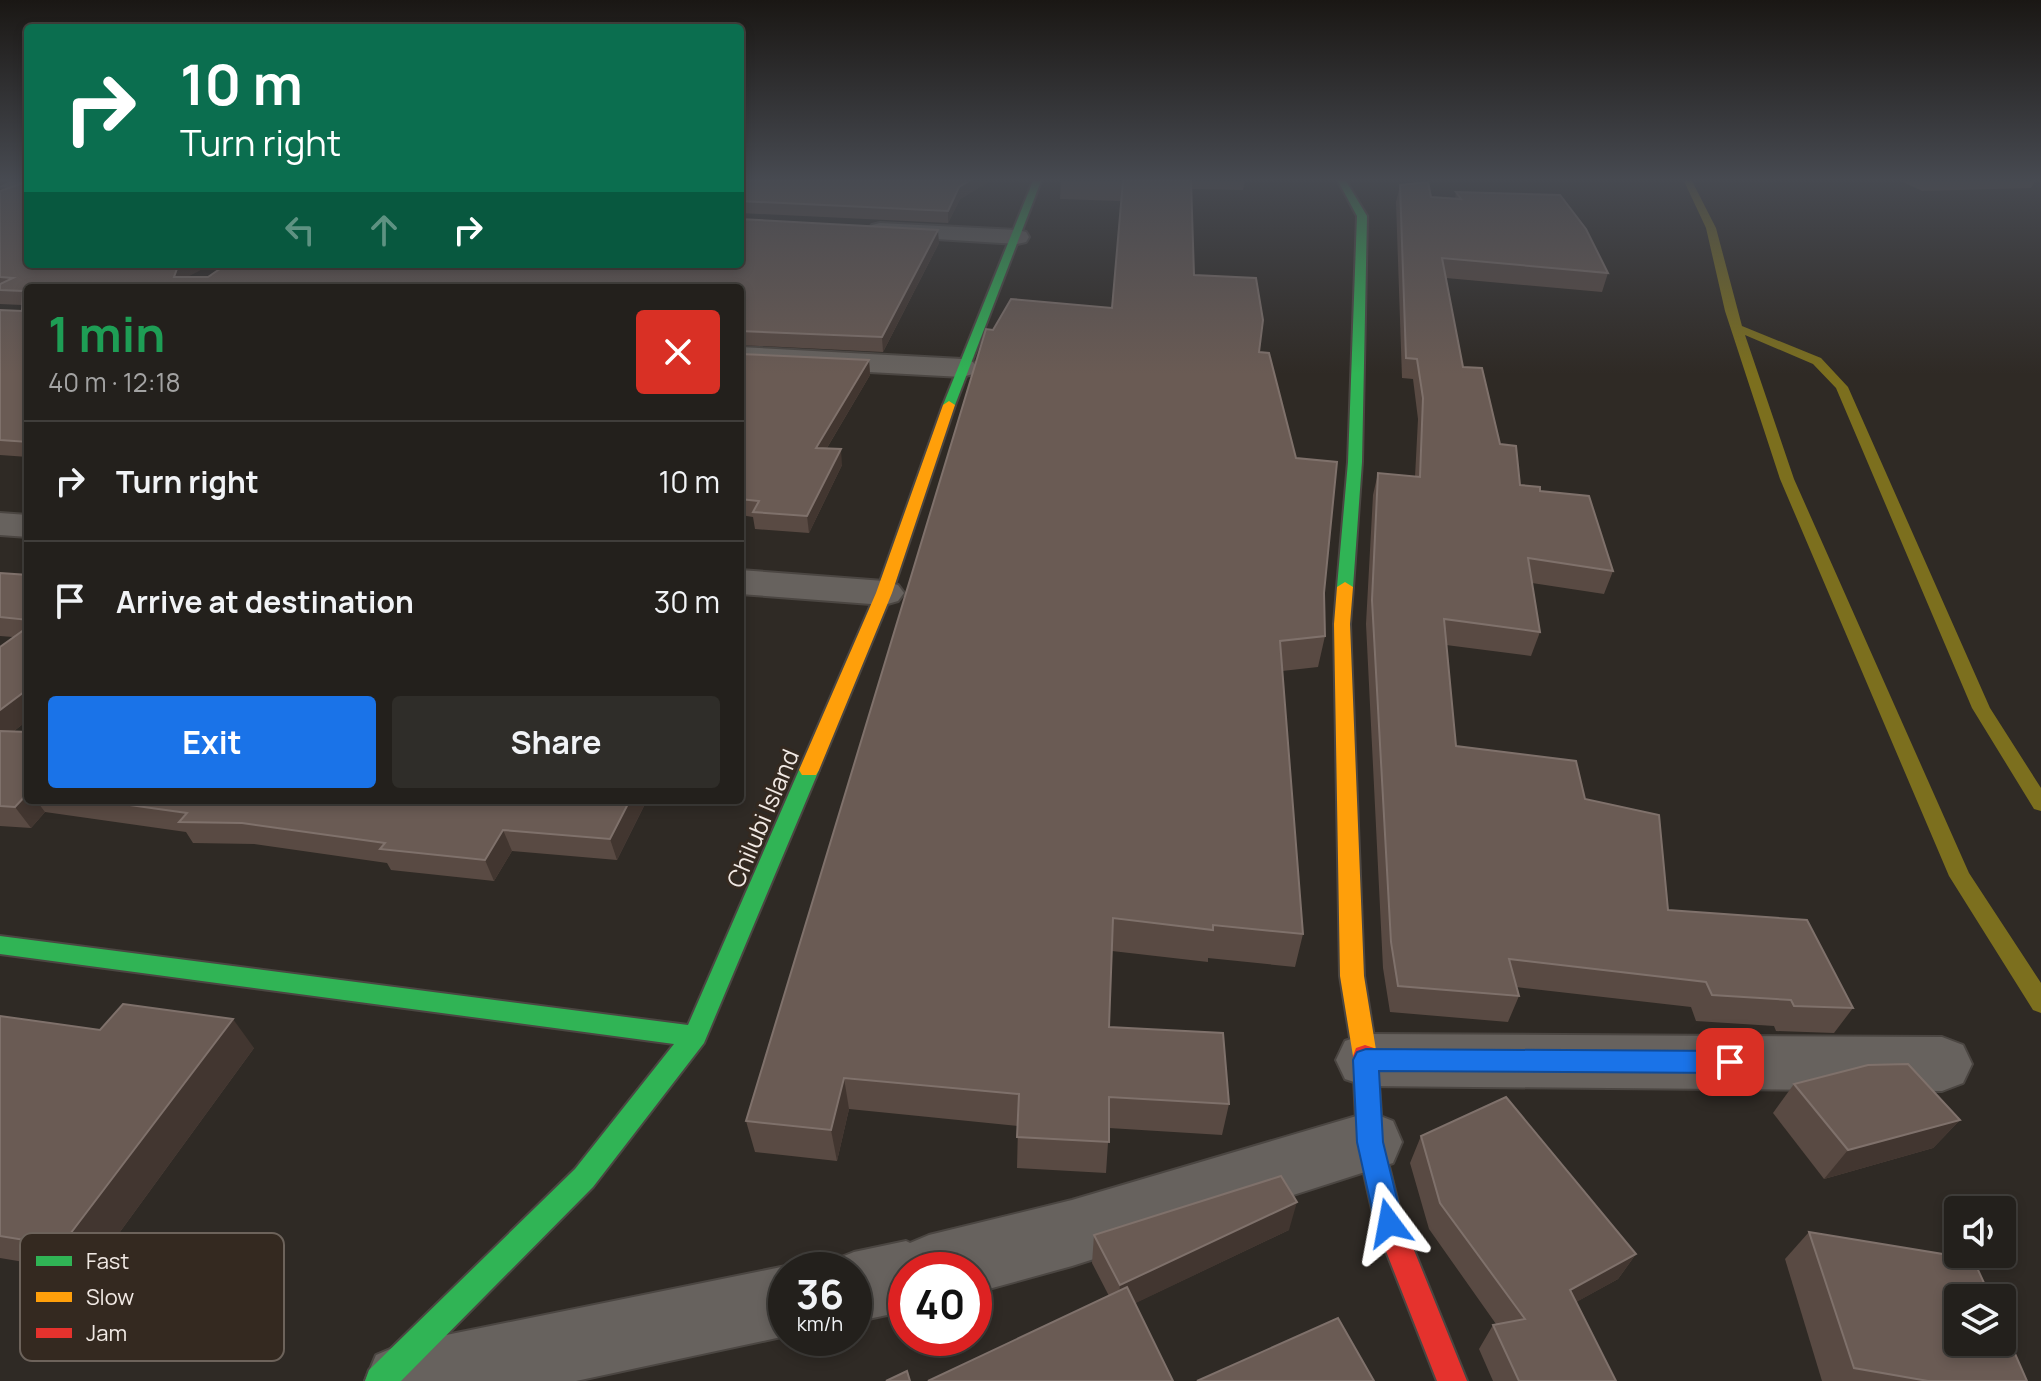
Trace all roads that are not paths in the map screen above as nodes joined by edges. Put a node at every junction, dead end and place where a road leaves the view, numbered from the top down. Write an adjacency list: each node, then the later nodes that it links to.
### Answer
1 (1013, 245): 4 (street, Chilubi Island)
2 (1361, 245): 11 (street)
3 (744, 356): 4 (street)
4 (962, 368): 8 (street, Chilubi Island)
5 (0, 524): 6 (street)
6 (24, 526)
7 (744, 582): 8 (street)
8 (884, 593): 10 (street, Chilubi Island)
9 (0, 945): 10 (street)
10 (695, 1036): 16 (street, Chilubi Island)
11 (1366, 1060): 12 (street); 13 (street)
12 (1942, 1064)
13 (1370, 1142): 14 (street); 18 (street)
14 (992, 1254)
15 (768, 1305): 17 (street)
16 (380, 1381)
17 (402, 1381)
18 (1452, 1381)

